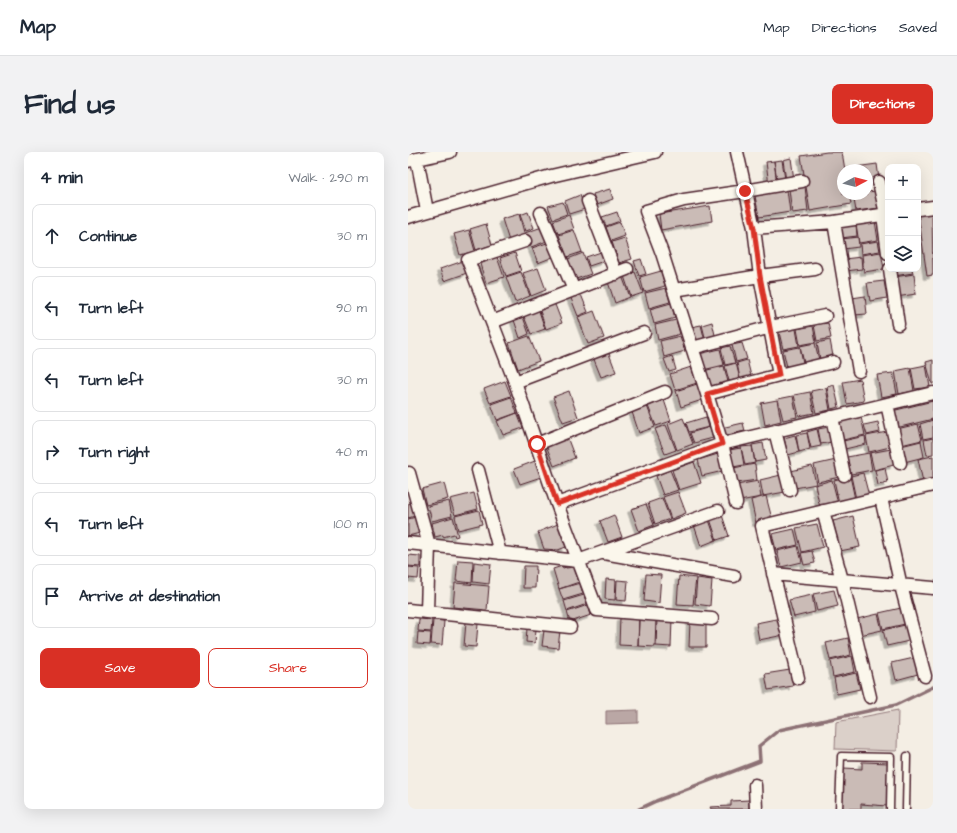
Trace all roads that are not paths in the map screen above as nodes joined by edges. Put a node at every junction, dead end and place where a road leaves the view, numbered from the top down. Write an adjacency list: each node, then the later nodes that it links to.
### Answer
1 (450, 152): 4 (street)
2 (655, 152): 12 (street)
3 (737, 152): 7 (street)
4 (412, 160): 12 (street)
5 (802, 181): 7 (street)
6 (879, 182): 10 (street)
7 (745, 191): 17 (street); 25 (street)
8 (588, 201): 22 (street)
9 (933, 207): 11 (street)
10 (885, 209)
11 (921, 209)
12 (427, 211): 15 (street)
13 (541, 213): 24 (street)
14 (885, 214): 16 (street)
15 (408, 216)
16 (834, 222): 17 (street); 33 (street)
17 (754, 228): 23 (street)
18 (525, 241): 27 (street)
19 (627, 269): 22 (street)
20 (815, 269): 23 (street)
21 (890, 272): 28 (street)
22 (616, 274): 24 (street)
23 (760, 276): 25 (street); 29 (street)
24 (574, 290): 27 (street)
25 (674, 290): 31 (street)
26 (825, 316): 29 (street)
27 (492, 322): 35 (street)
28 (898, 324)
29 (771, 327): 31 (street); 34 (street)
30 (644, 333): 35 (street)
31 (692, 348): 38 (street)
32 (833, 362): 34 (street)
33 (859, 371)
34 (779, 375): 38 (street)
35 (514, 382): 42 (street)
36 (665, 392): 42 (street)
37 (933, 393): 39 (street)
38 (707, 394): 43 (street)
39 (887, 404): 40 (street); 44 (street)
40 (832, 417): 41 (street); 47 (street)
41 (775, 431): 43 (street); 49 (street)
42 (537, 444): 52 (street)
43 (722, 444): 51 (street); 52 (street)
44 (900, 463)
45 (478, 470): 58 (street)
46 (409, 473): 56 (street)
47 (844, 475)
48 (933, 485): 50 (street)
49 (790, 490)
50 (881, 498): 54 (street); 63 (street)
51 (736, 502)
52 (557, 504): 59 (street)
53 (718, 511): 57 (street)
54 (823, 511): 60 (street); 62 (street)
55 (408, 543): 56 (street)
56 (429, 545): 58 (street); 66 (street)
57 (602, 552): 59 (street); 61 (street)
58 (500, 553): 59 (street)
59 (578, 561): 67 (street)
60 (773, 574): 62 (street); 70 (street)
61 (734, 576)
62 (842, 580): 63 (street); 71 (street)
63 (901, 586): 64 (street); 69 (street)
64 (933, 588)
65 (408, 610): 66 (street)
66 (427, 611): 68 (street)
67 (712, 619)
68 (570, 627)
69 (925, 676)
70 (798, 678)
71 (870, 697)
72 (907, 756): 77 (lane)
73 (756, 784): 74 (street)
74 (756, 809)
75 (839, 809): 76 (lane)
76 (890, 809)
77 (906, 809)

